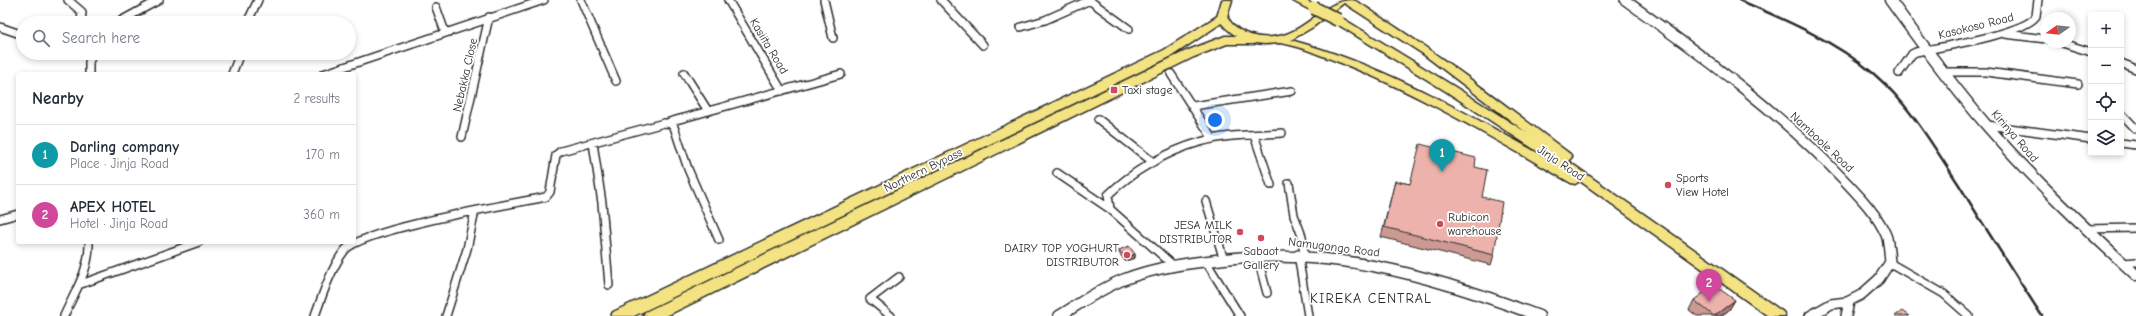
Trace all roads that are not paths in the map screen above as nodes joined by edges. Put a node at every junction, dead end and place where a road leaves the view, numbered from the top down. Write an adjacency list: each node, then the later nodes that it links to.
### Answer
1 (68, 0): 20 (street)
2 (159, 0): 21 (street)
3 (258, 0): 22 (street)
4 (544, 0): 23 (street)
5 (581, 0): 50 (street)
6 (728, 0): 52 (street, Kasiita Road)
7 (824, 0): 30 (street)
8 (941, 0): 34 (street)
9 (1089, 0): 25 (street); 26 (street)
10 (1216, 0): 19 (highway)
11 (1226, 0): 19 (highway)
12 (1296, 0): 78 (highway, Jinja Road, bridge)
13 (1340, 0): 33 (highway)
14 (1346, 0): 78 (highway)
15 (1625, 0): 91 (street, Namboole Road)
16 (1890, 0): 36 (main road, Kirinya Road)
17 (2038, 0): 29 (street, Kasokoso Road)
18 (436, 7): 27 (street)
19 (1222, 14): 32 (highway); 103 (highway, Northern Bypass)
20 (82, 16)
21 (130, 16)
22 (250, 16)
23 (489, 17): 27 (street); 63 (street, Nebakka Close)
24 (0, 27): 28 (street)
25 (1020, 27)
26 (1129, 29)
27 (445, 32): 44 (street)
28 (16, 33)
29 (2001, 33): 31 (street); 36 (street, Kasokoso Road)
30 (833, 38)
31 (2040, 39)
32 (1254, 40): 33 (highway); 104 (highway, Northern Bypass)
33 (1283, 41): 78 (highway)
34 (983, 45)
35 (2076, 47): 37 (street)
36 (1926, 49): 45 (main road, Kirinya Road); 47 (street, Kasokoso Road)
37 (2088, 51)
38 (90, 60): 42 (street)
39 (237, 60): 43 (street)
40 (2124, 64): 41 (street)
41 (2136, 69)
42 (89, 72)
43 (233, 72)
44 (329, 72)
45 (1945, 72): 51 (street); 59 (main road, Kirinya Road)
46 (684, 73): 55 (street)
47 (1899, 73)
48 (841, 74): 52 (street)
49 (1171, 74): 54 (street)
50 (616, 82)
51 (2078, 84)
52 (782, 91): 55 (street, Kasiita Road)
53 (1292, 91): 54 (street)
54 (1193, 106): 64 (street)
55 (708, 111): 58 (street, Kasiita Road)
56 (2124, 116): 60 (street)
57 (1098, 119): 69 (street)
58 (669, 122): 66 (street, Kasiita Road); 81 (street)
59 (1987, 125): 65 (street); 80 (main road, Kirinya Road)
60 (2136, 129)
61 (1282, 133): 62 (street)
62 (1254, 136): 64 (street); 72 (street)
63 (462, 137)
64 (1213, 139): 69 (street)
65 (2088, 139)
66 (593, 143): 75 (street, Kasiita Road); 97 (street)
67 (2124, 143): 68 (street)
68 (2136, 145)
69 (1153, 162): 74 (street)
70 (1057, 173): 74 (street)
71 (1289, 183): 86 (street)
72 (1271, 185)
73 (1206, 201): 88 (street)
74 (1110, 209): 93 (street)
75 (475, 211): 82 (street); 102 (street)
76 (16, 215): 77 (street)
77 (0, 219)
78 (1647, 221): 110 (highway, Jinja Road)
79 (2136, 228): 80 (street)
80 (2087, 229): 92 (main road, Kirinya Road)
81 (719, 240)
82 (356, 241)
83 (89, 244): 96 (street)
84 (193, 244): 96 (street)
85 (352, 244): 101 (street)
86 (1301, 254): 87 (main road, Namugongo Road); 108 (street); 109 (main road, Namugongo Road)
87 (1257, 255): 88 (main road, Namugongo Road); 98 (street)
88 (1223, 257): 89 (main road, Namugongo Road)
89 (1205, 260): 93 (main road, Namugongo Road); 107 (street)
90 (2136, 262): 92 (street)
91 (1890, 263): 99 (street); 113 (street)
92 (2123, 263): 94 (main road, Kirinya Road)
93 (1174, 266): 106 (main road, Namugongo Road)
94 (2136, 275)
95 (899, 277): 105 (street)
96 (81, 284): 100 (street)
97 (609, 285)
98 (1267, 293)
99 (1849, 302): 111 (street); 112 (street)
100 (64, 316)
101 (315, 316)
102 (446, 316)
103 (619, 316)
104 (651, 316)
105 (891, 316)
106 (1059, 316)
107 (1240, 316)
108 (1308, 316)
109 (1539, 316)
110 (1778, 316)
111 (1810, 316)
112 (1846, 316)
113 (1969, 316)

